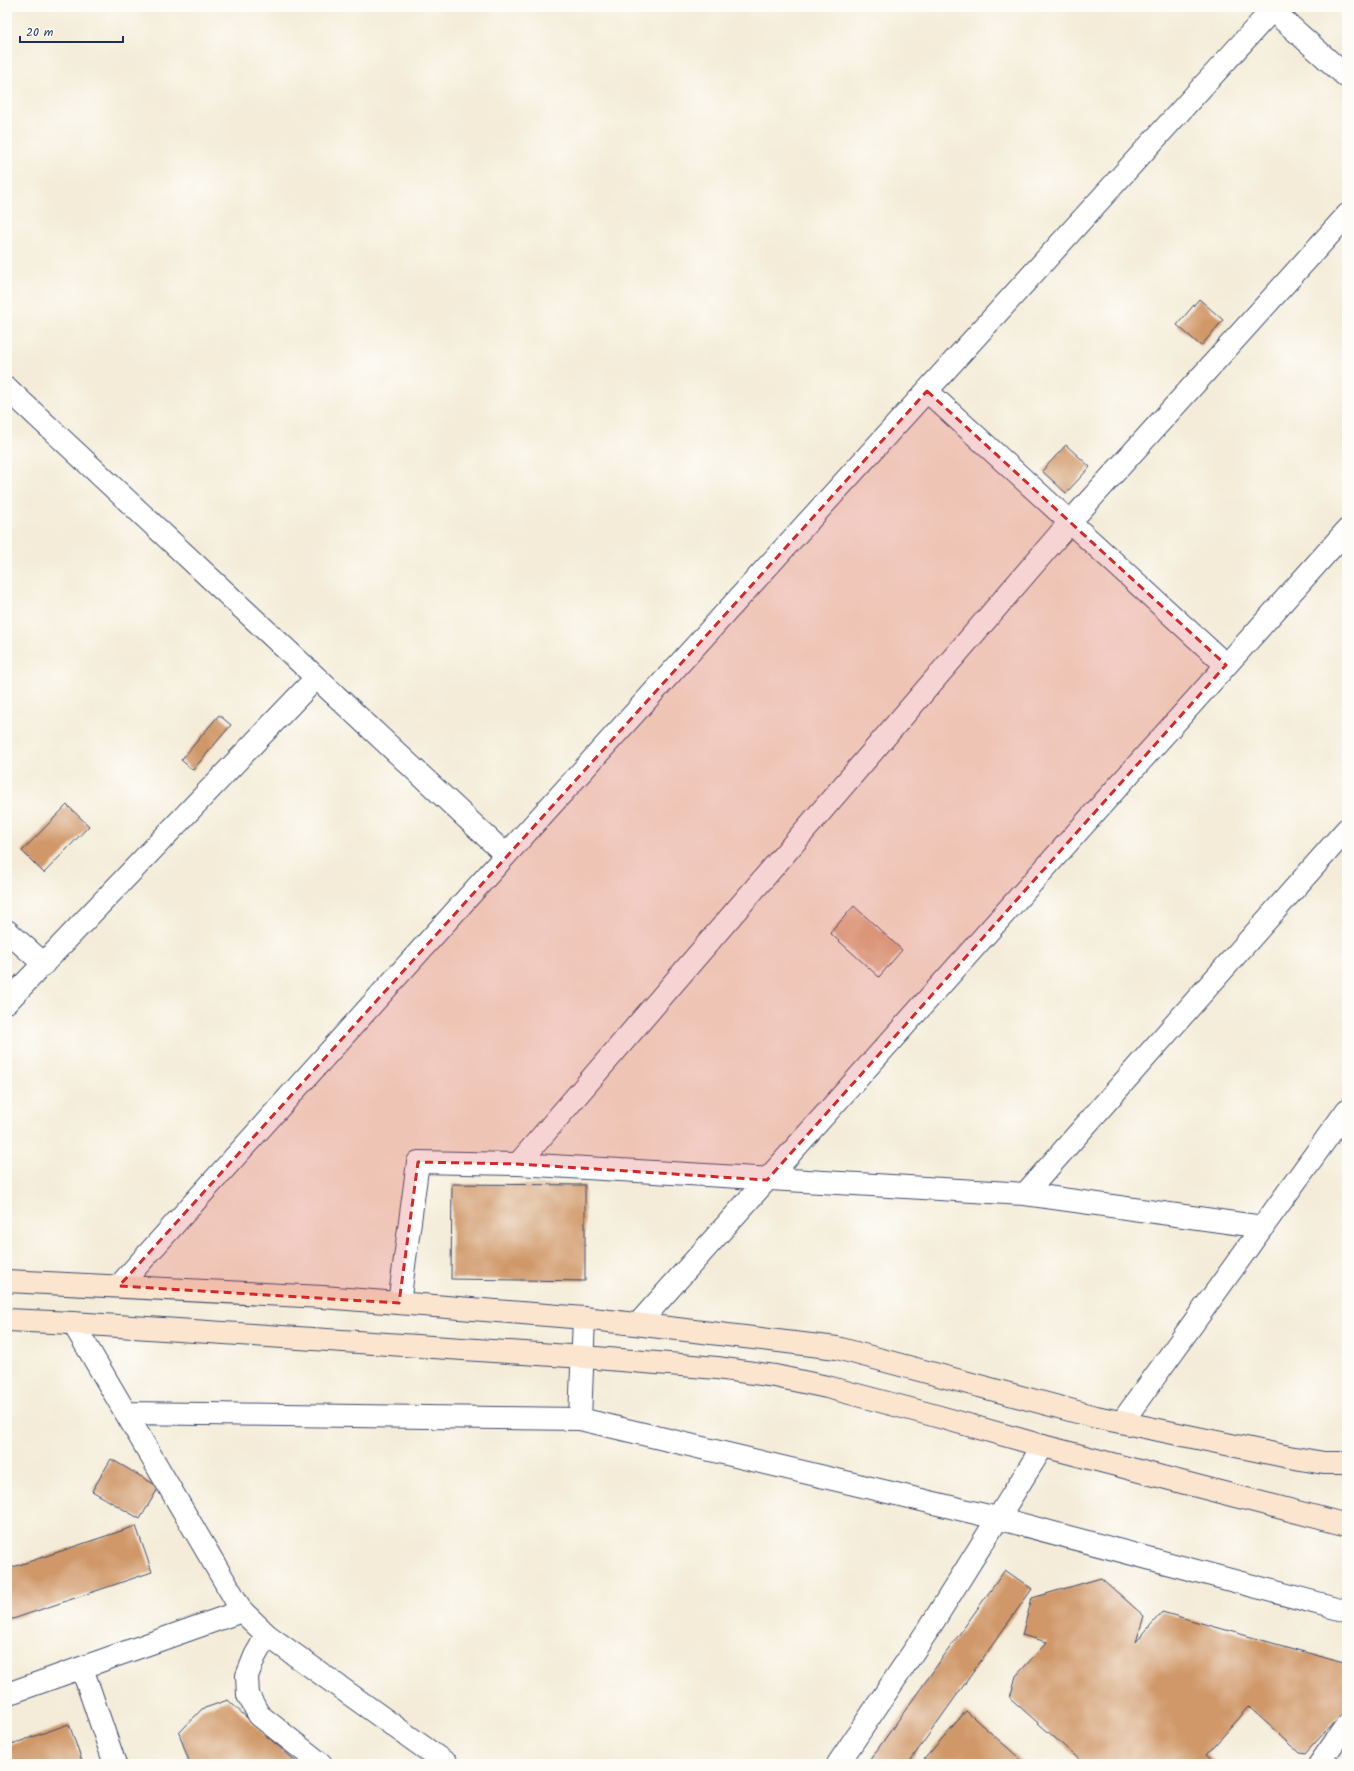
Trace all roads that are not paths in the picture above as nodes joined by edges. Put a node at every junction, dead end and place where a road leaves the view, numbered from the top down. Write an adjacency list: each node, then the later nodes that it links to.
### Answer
1 (1347, 77): 4 (street)
2 (1347, 215): 5 (street)
3 (7, 388): 8 (street)
4 (927, 391): 5 (street); 10 (street)
5 (1070, 522): 7 (street); 15 (street)
6 (1347, 530): 7 (street)
7 (1226, 665): 16 (street)
8 (316, 678): 10 (street); 12 (street)
9 (1347, 829): 17 (street)
10 (506, 855): 20 (street)
11 (7, 931): 12 (street)
12 (44, 964): 13 (street)
13 (7, 1002)
14 (1347, 1110): 18 (street)
15 (518, 1164): 16 (street); 21 (street)
16 (767, 1180): 17 (street); 25 (street)
17 (1025, 1194): 18 (street)
18 (1263, 1227): 29 (street)
19 (7, 1281): 20 (main road)
20 (119, 1286): 21 (main road)
21 (399, 1303): 22 (main road)
22 (584, 1318): 25 (main road); 26 (street)
23 (7, 1320): 24 (main road)
24 (73, 1323): 26 (main road); 27 (street)
25 (638, 1324): 29 (main road)
26 (584, 1357): 28 (street); 30 (main road)
27 (127, 1413): 28 (street); 34 (street)
28 (580, 1419): 32 (street)
29 (1122, 1422): 31 (main road)
30 (1043, 1446): 32 (street); 33 (main road)
31 (1347, 1463)
32 (997, 1518): 35 (street); 43 (street)
33 (1347, 1525)
34 (242, 1611): 36 (street); 37 (street)
35 (1347, 1611)
36 (267, 1636): 41 (street); 42 (street)
37 (82, 1668): 38 (street); 40 (street)
38 (7, 1694)
39 (1347, 1724): 44 (street)
40 (115, 1764)
41 (321, 1764)
42 (447, 1764)
43 (838, 1764)
44 (1319, 1764)

